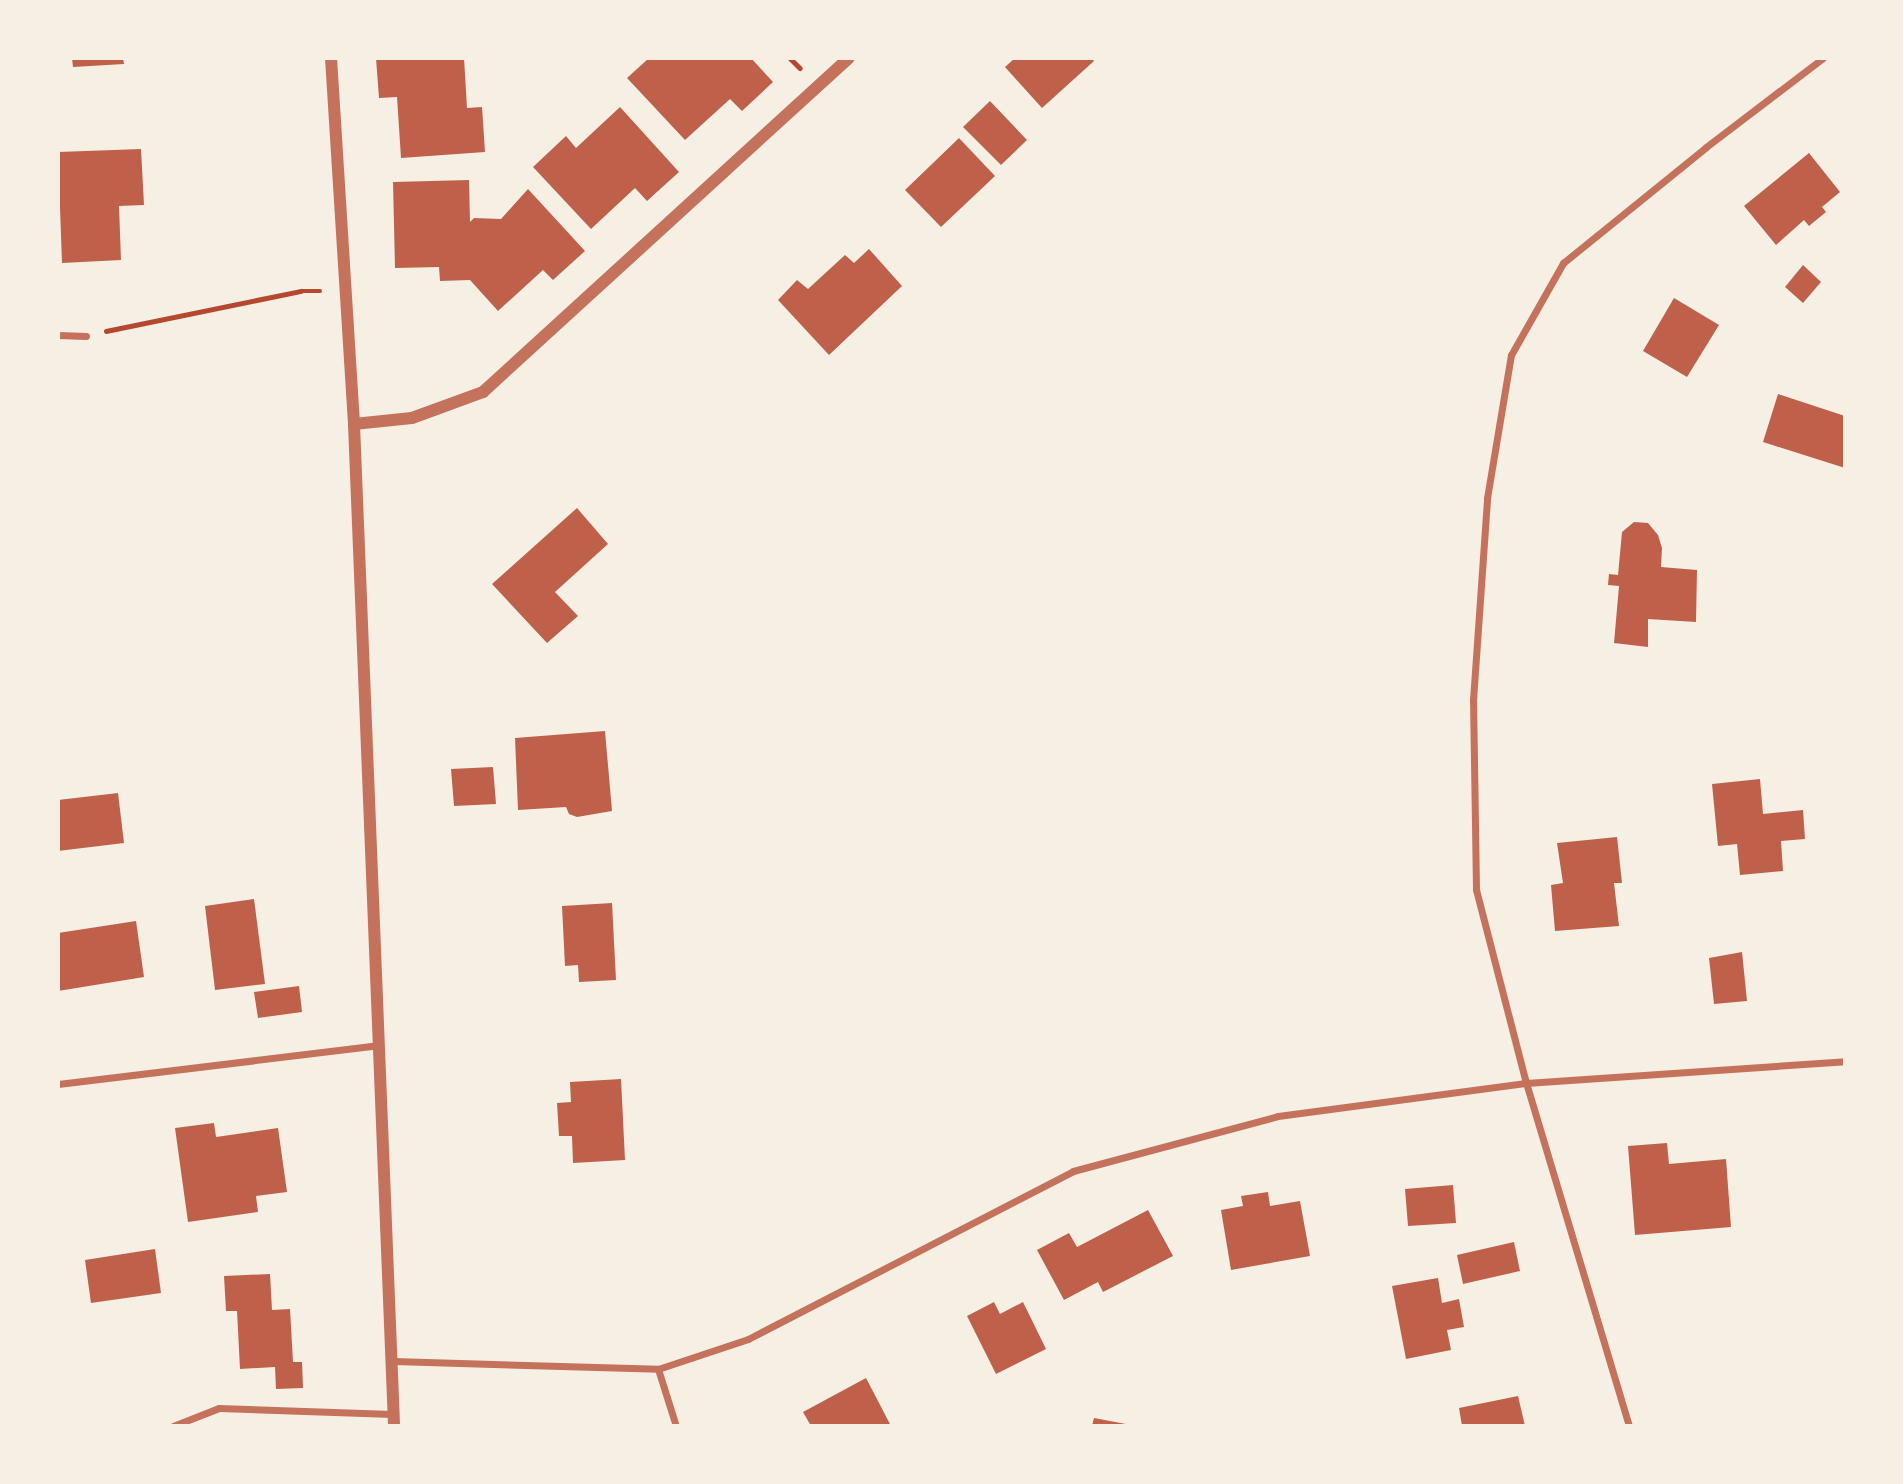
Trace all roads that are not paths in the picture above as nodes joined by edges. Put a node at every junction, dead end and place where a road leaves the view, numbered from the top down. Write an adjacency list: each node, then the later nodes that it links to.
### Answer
1 (331, 58): 6 (street)
2 (849, 58): 6 (street)
3 (1823, 58): 9 (street)
4 (58, 335): 5 (street)
5 (86, 335)
6 (354, 424): 7 (street)
7 (379, 1045): 10 (street); 11 (street)
8 (1845, 1061): 9 (street)
9 (1526, 1083): 12 (street); 16 (street)
10 (58, 1084)
11 (393, 1361): 12 (street); 13 (street)
12 (658, 1369): 15 (street)
13 (393, 1420): 14 (street)
14 (173, 1426)
15 (676, 1426)
16 (1629, 1426)

